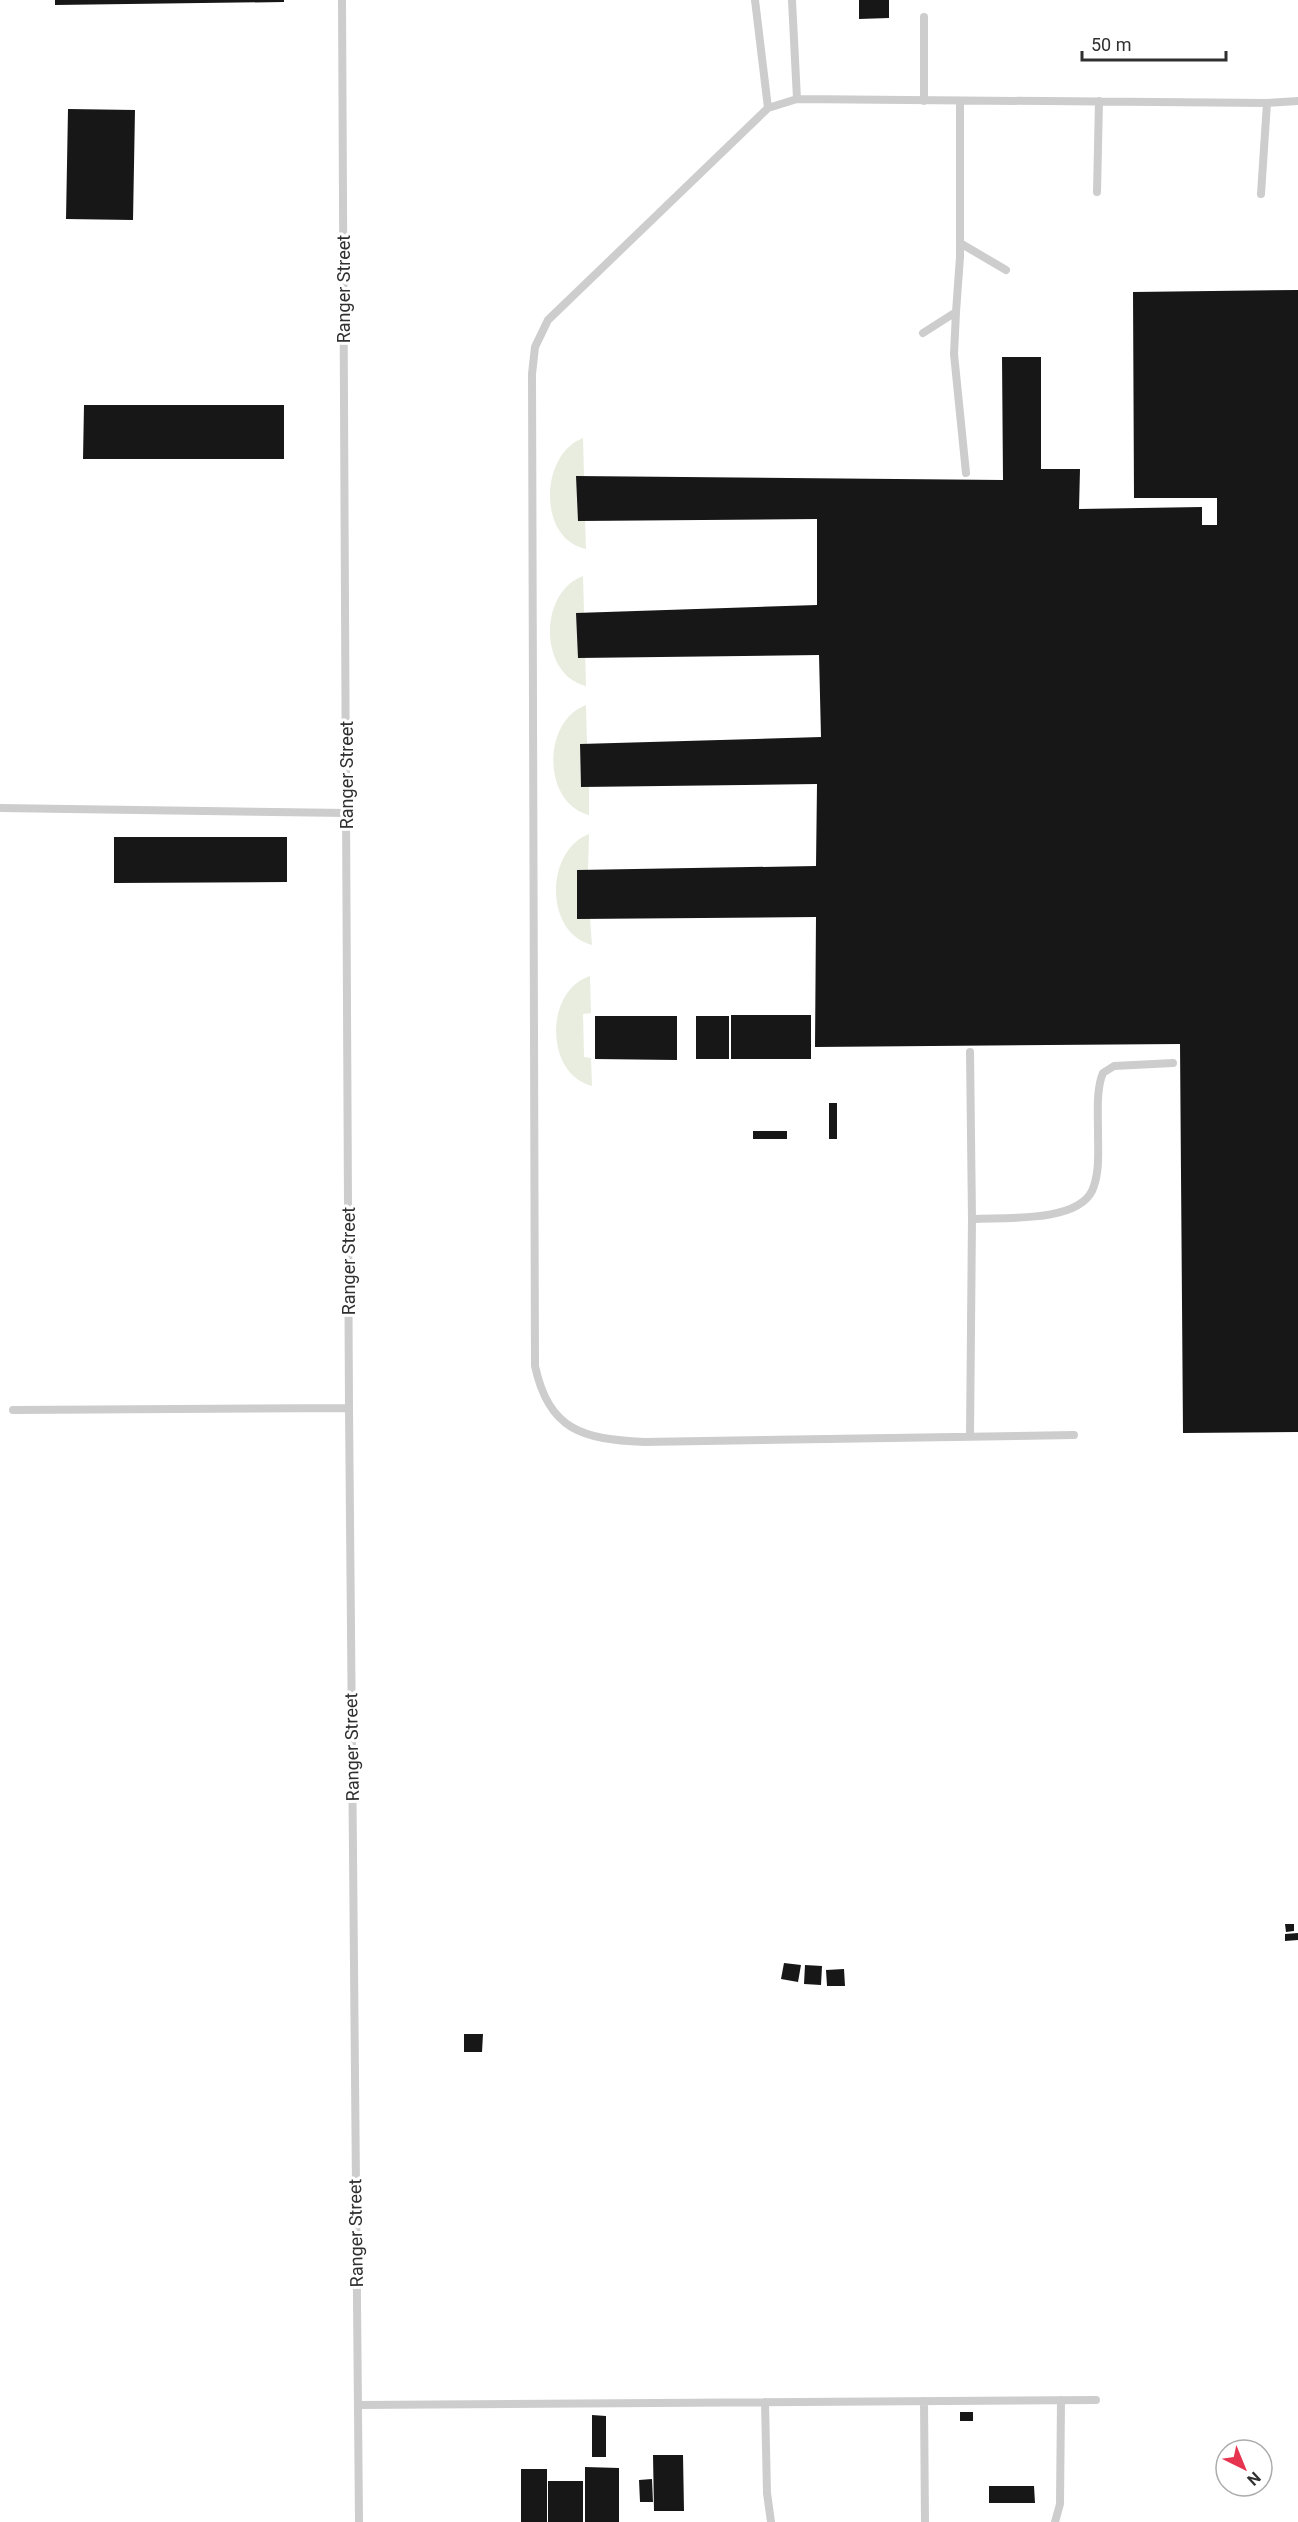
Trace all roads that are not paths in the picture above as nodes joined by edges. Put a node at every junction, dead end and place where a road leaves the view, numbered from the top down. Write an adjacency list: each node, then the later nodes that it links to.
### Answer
1 (342, 0): 20 (lane, Ranger Street)
2 (755, 0): 11 (lane)
3 (792, 0): 5 (lane)
4 (924, 17): 6 (lane)
5 (798, 99): 6 (lane); 11 (lane)
6 (924, 101): 9 (lane)
7 (1099, 101): 9 (lane); 10 (lane); 12 (lane)
8 (1298, 101): 10 (lane)
9 (960, 102): 14 (lane)
10 (1267, 103): 13 (lane)
11 (768, 108): 27 (lane)
12 (1097, 192)
13 (1261, 194)
14 (960, 243): 15 (lane); 16 (lane)
15 (1006, 270)
16 (956, 312): 17 (lane); 18 (lane)
17 (923, 333)
18 (966, 473)
19 (0, 808): 20 (lane)
20 (347, 813): 24 (lane, Ranger Street)
21 (969, 1052): 23 (lane)
22 (1173, 1063): 23 (lane)
23 (972, 1219): 27 (lane)
24 (349, 1408): 25 (lane); 32 (lane, Ranger Street)
25 (13, 1410)
26 (1074, 1435): 27 (lane)
27 (970, 1436)
28 (1061, 2400): 29 (lane); 30 (lane); 36 (lane)
29 (1096, 2400)
30 (924, 2401): 31 (lane); 35 (lane)
31 (765, 2402): 32 (lane); 34 (lane)
32 (358, 2405): 33 (lane, Ranger Street)
33 (359, 2522)
34 (771, 2522)
35 (925, 2522)
36 (1055, 2522)

